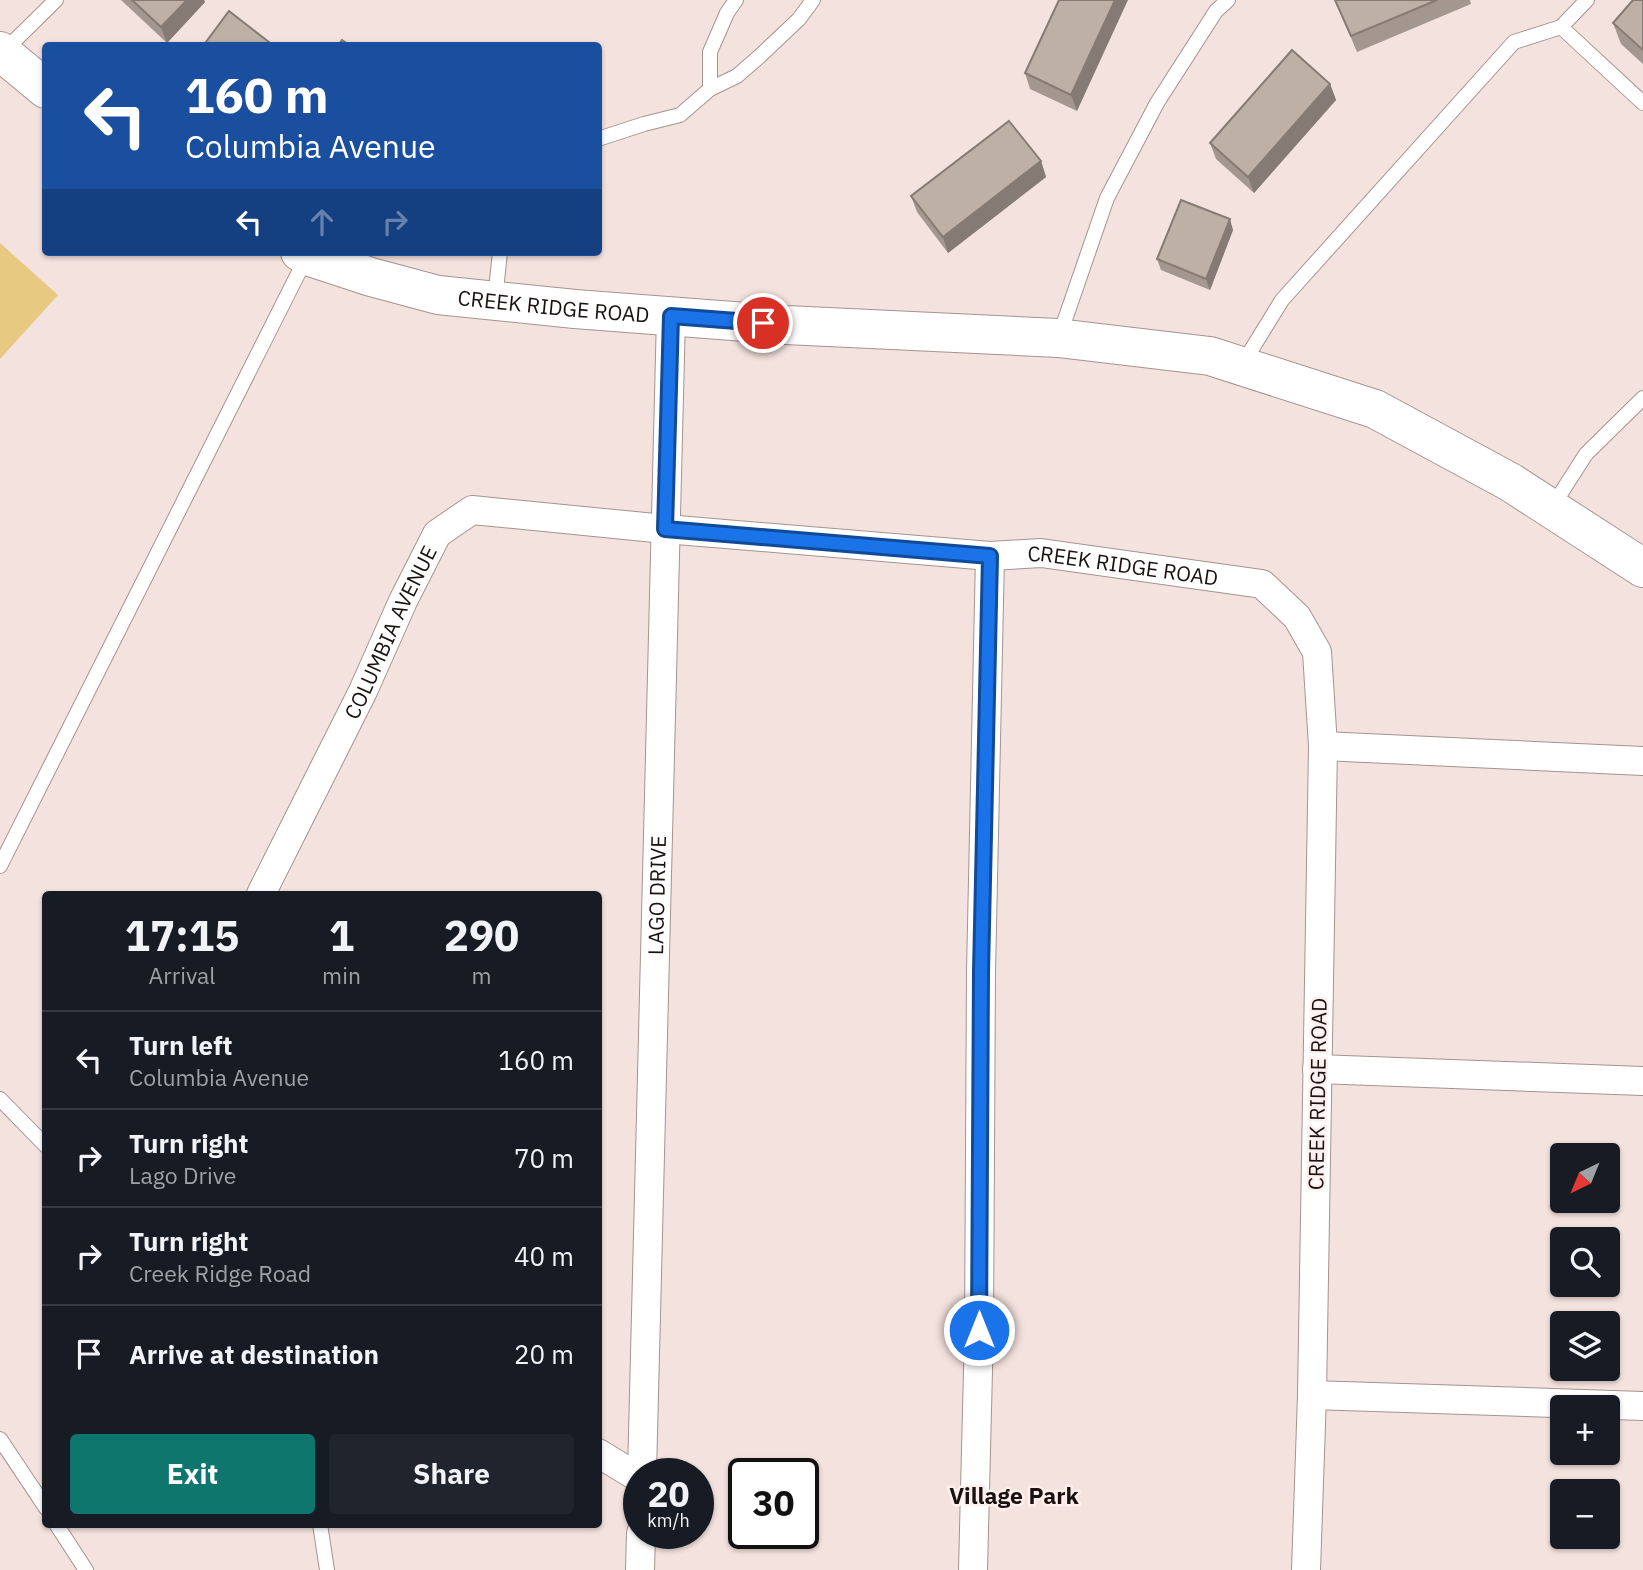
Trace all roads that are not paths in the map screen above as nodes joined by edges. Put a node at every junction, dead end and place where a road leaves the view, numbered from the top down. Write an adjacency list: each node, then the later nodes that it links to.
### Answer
1 (56, 0): 7 (lane)
2 (736, 0): 9 (lane)
3 (813, 0): 9 (lane)
4 (1228, 0): 17 (lane)
5 (1587, 0): 6 (lane)
6 (1561, 27): 10 (lane); 18 (lane)
7 (1, 52): 8 (main road)
8 (42, 86)
9 (710, 89): 11 (lane)
10 (1643, 103)
11 (602, 138)
12 (302, 256): 26 (lane)
13 (309, 256): 15 (main road, CREEK RIDGE ROAD)
14 (500, 256): 15 (lane)
15 (495, 301): 16 (main road, CREEK RIDGE ROAD)
16 (671, 316): 17 (main road, CREEK RIDGE ROAD); 21 (street, LAGO DRIVE)
17 (1058, 338): 18 (main road, CREEK RIDGE ROAD)
18 (1241, 366): 20 (main road, CREEK RIDGE ROAD)
19 (1643, 398): 20 (lane)
20 (1551, 508): 23 (main road, CREEK RIDGE ROAD)
21 (665, 529): 22 (street, COLUMBIA AVENUE); 27 (street, COLUMBIA AVENUE); 36 (street, LAGO DRIVE)
22 (990, 556): 24 (street, CREEK RIDGE ROAD); 45 (street)
23 (1643, 568)
24 (1323, 746): 25 (street); 28 (street, CREEK RIDGE ROAD)
25 (1643, 761)
26 (0, 866)
27 (263, 891)
28 (1317, 1069): 29 (street); 32 (street, CREEK RIDGE ROAD)
29 (1643, 1081)
30 (0, 1099): 31 (lane)
31 (42, 1142)
32 (1312, 1395): 33 (street); 46 (street, CREEK RIDGE ROAD)
33 (1643, 1406)
34 (0, 1438): 38 (lane)
35 (602, 1455): 37 (street)
36 (642, 1458)
37 (623, 1468)
38 (42, 1502)
39 (59, 1528): 42 (lane)
40 (321, 1528): 43 (lane)
41 (641, 1549): 44 (street)
42 (86, 1570)
43 (327, 1570)
44 (640, 1570)
45 (973, 1570)
46 (1306, 1570)

